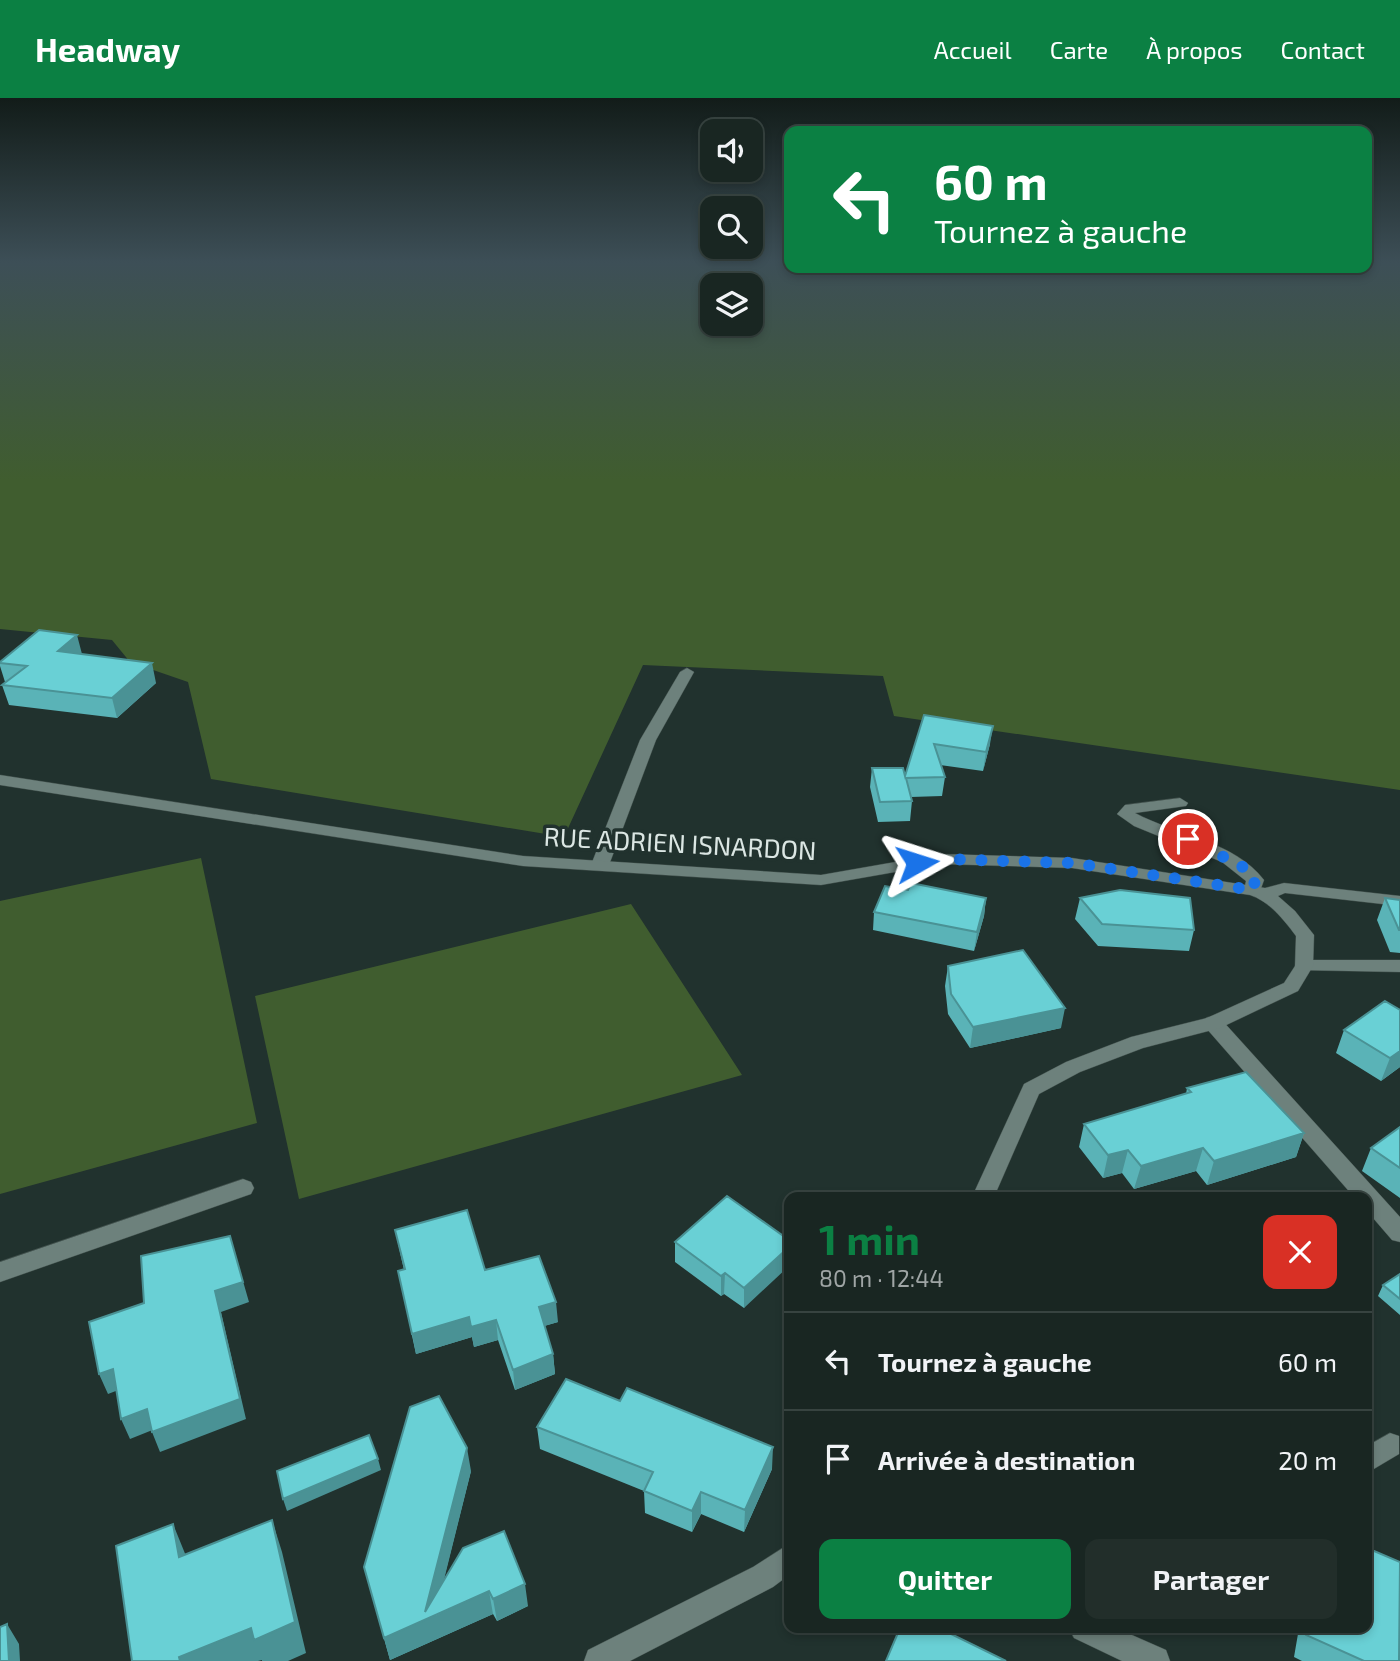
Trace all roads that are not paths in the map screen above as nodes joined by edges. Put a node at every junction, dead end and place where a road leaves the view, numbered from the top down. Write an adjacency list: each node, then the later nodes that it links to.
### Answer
1 (687, 672): 4 (street)
2 (0, 780): 4 (street, RUE ADRIEN ISNARDON)
3 (1180, 803): 5 (street)
4 (600, 865): 5 (street, RUE ADRIEN ISNARDON)
5 (1259, 892): 6 (street, RUE ADRIEN ISNARDON); 7 (street)
6 (1400, 901)
7 (1304, 966): 8 (street); 9 (street)
8 (1400, 966)
9 (1213, 1023): 11 (street); 12 (street)
10 (243, 1188): 15 (street)
11 (985, 1192)
12 (1363, 1192)
13 (1372, 1202): 14 (street)
14 (1400, 1233)
15 (0, 1272)
16 (1390, 1445): 17 (street)
17 (1372, 1458)
18 (784, 1562): 20 (street)
19 (1095, 1633): 21 (street)
20 (599, 1661)
21 (1155, 1661)

